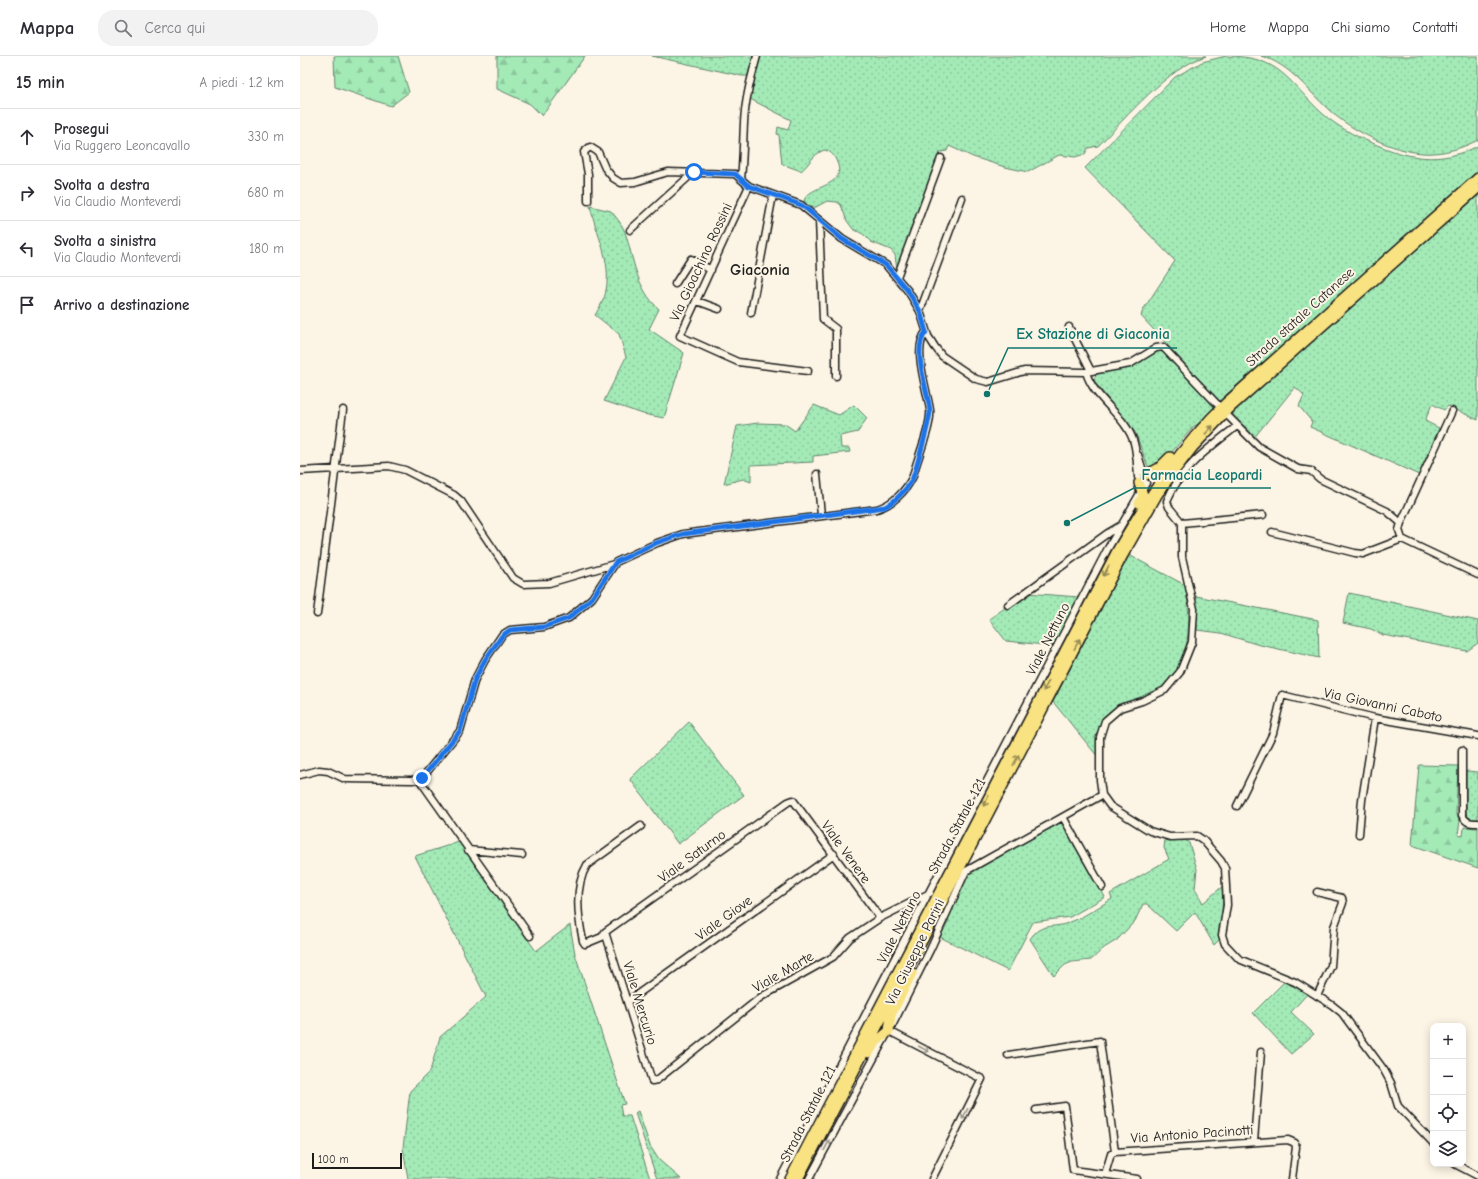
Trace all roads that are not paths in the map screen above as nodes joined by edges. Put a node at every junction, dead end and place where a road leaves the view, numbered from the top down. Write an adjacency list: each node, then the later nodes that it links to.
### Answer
1 (756, 56): 5 (street)
2 (941, 158): 14 (street)
3 (694, 172): 5 (street); 10 (street); 12 (street)
4 (1478, 178): 30 (main road, Strada statale Catanese)
5 (741, 179): 6 (street)
6 (749, 186): 8 (street); 13 (street, Via Gioachino Rossini)
7 (1478, 188): 34 (main road, Strada statale Catanese, one-way to 7)
8 (773, 195): 11 (street); 19 (street)
9 (962, 198): 18 (street)
10 (588, 201)
11 (819, 220): 14 (street); 24 (street)
12 (630, 230)
13 (711, 270): 15 (street); 16 (street, Via Gioachino Rossini)
14 (897, 277): 18 (street)
15 (675, 284)
16 (696, 301): 17 (street); 22 (street, Via Gioachino Rossini)
17 (719, 309)
18 (920, 311): 21 (street)
19 (751, 313)
20 (1069, 327): 23 (street)
21 (926, 332): 23 (street); 35 (street)
22 (808, 371)
23 (1089, 372): 25 (street); 34 (street)
24 (836, 376)
25 (1217, 404)
26 (343, 410): 31 (street)
27 (1452, 411): 38 (street)
28 (1228, 416): 29 (street)
29 (1237, 426): 37 (street); 38 (street)
30 (1201, 427): 34 (main road, Strada statale Catanese); 34 (main road)
31 (337, 468): 32 (street); 42 (street); 45 (street)
32 (300, 471)
33 (818, 474): 35 (street)
34 (1144, 484): 39 (street, Viale Nettuno); 66 (main road, Strada Statale 121, one-way to 34); 84 (main road, Strada Statale 121, one-way to 84)
35 (820, 515): 42 (street)
36 (1264, 515): 37 (street)
37 (1182, 523): 51 (street)
38 (1401, 523): 41 (street)
39 (1120, 526): 44 (street); 63 (street, Viale Nettuno)
40 (1272, 532): 41 (street)
41 (1402, 539): 43 (street)
42 (614, 564): 50 (street)
43 (1478, 574)
44 (1008, 604)
45 (317, 614)
46 (1375, 718): 47 (street, Via Giovanni Caboto); 53 (street, Via Giovanni Caboto); 57 (street)
47 (1478, 736)
48 (1462, 750): 55 (street)
49 (300, 775): 50 (street)
50 (420, 779): 58 (street)
51 (1102, 795): 54 (street, Via Giuseppe Parini); 68 (street)
52 (793, 800): 59 (street, Viale Venere); 65 (street, Viale Saturno)
53 (1237, 806)
54 (1063, 817): 61 (street); 70 (street, Via Giuseppe Parini)
55 (1478, 823)
56 (641, 826): 65 (street, Viale Saturno)
57 (1359, 834)
58 (468, 850): 60 (street); 67 (street)
59 (834, 854): 64 (street, Viale Venere); 69 (street, Viale Giove)
60 (522, 855)
61 (1102, 887)
62 (1317, 892): 68 (street)
63 (930, 893): 64 (street, Viale Marte); 83 (street, Viale Nettuno)
64 (880, 918): 73 (street, Viale Marte)
65 (605, 932): 69 (street, Viale Mercurio)
66 (926, 932): 70 (main road); 74 (main road, Strada Statale 121)
67 (530, 936)
68 (1317, 996): 76 (street)
69 (628, 1001): 73 (street, Viale Mercurio)
70 (889, 1031): 74 (main road); 86 (street, Via Giuseppe Parini, one-way to 70); 87 (street, one-way to 87)
71 (1261, 1052): 77 (street)
72 (1008, 1054): 78 (street)
73 (652, 1081)
74 (845, 1089): 85 (main road, Strada Statale 121)
75 (1036, 1110): 80 (street)
76 (1430, 1140)
77 (1254, 1142): 78 (street, Via Antonio Pacinotti); 89 (street, Via Antonio Pacinotti)
78 (1115, 1152): 80 (street, Via Antonio Pacinotti)
79 (1461, 1167): 81 (street)
80 (1105, 1174): 82 (street)
81 (1478, 1176)
82 (1128, 1178): 88 (street)
83 (780, 1179)
84 (790, 1179)
85 (798, 1179)
86 (809, 1179)
87 (932, 1179)
88 (1137, 1179)
89 (1292, 1179)

